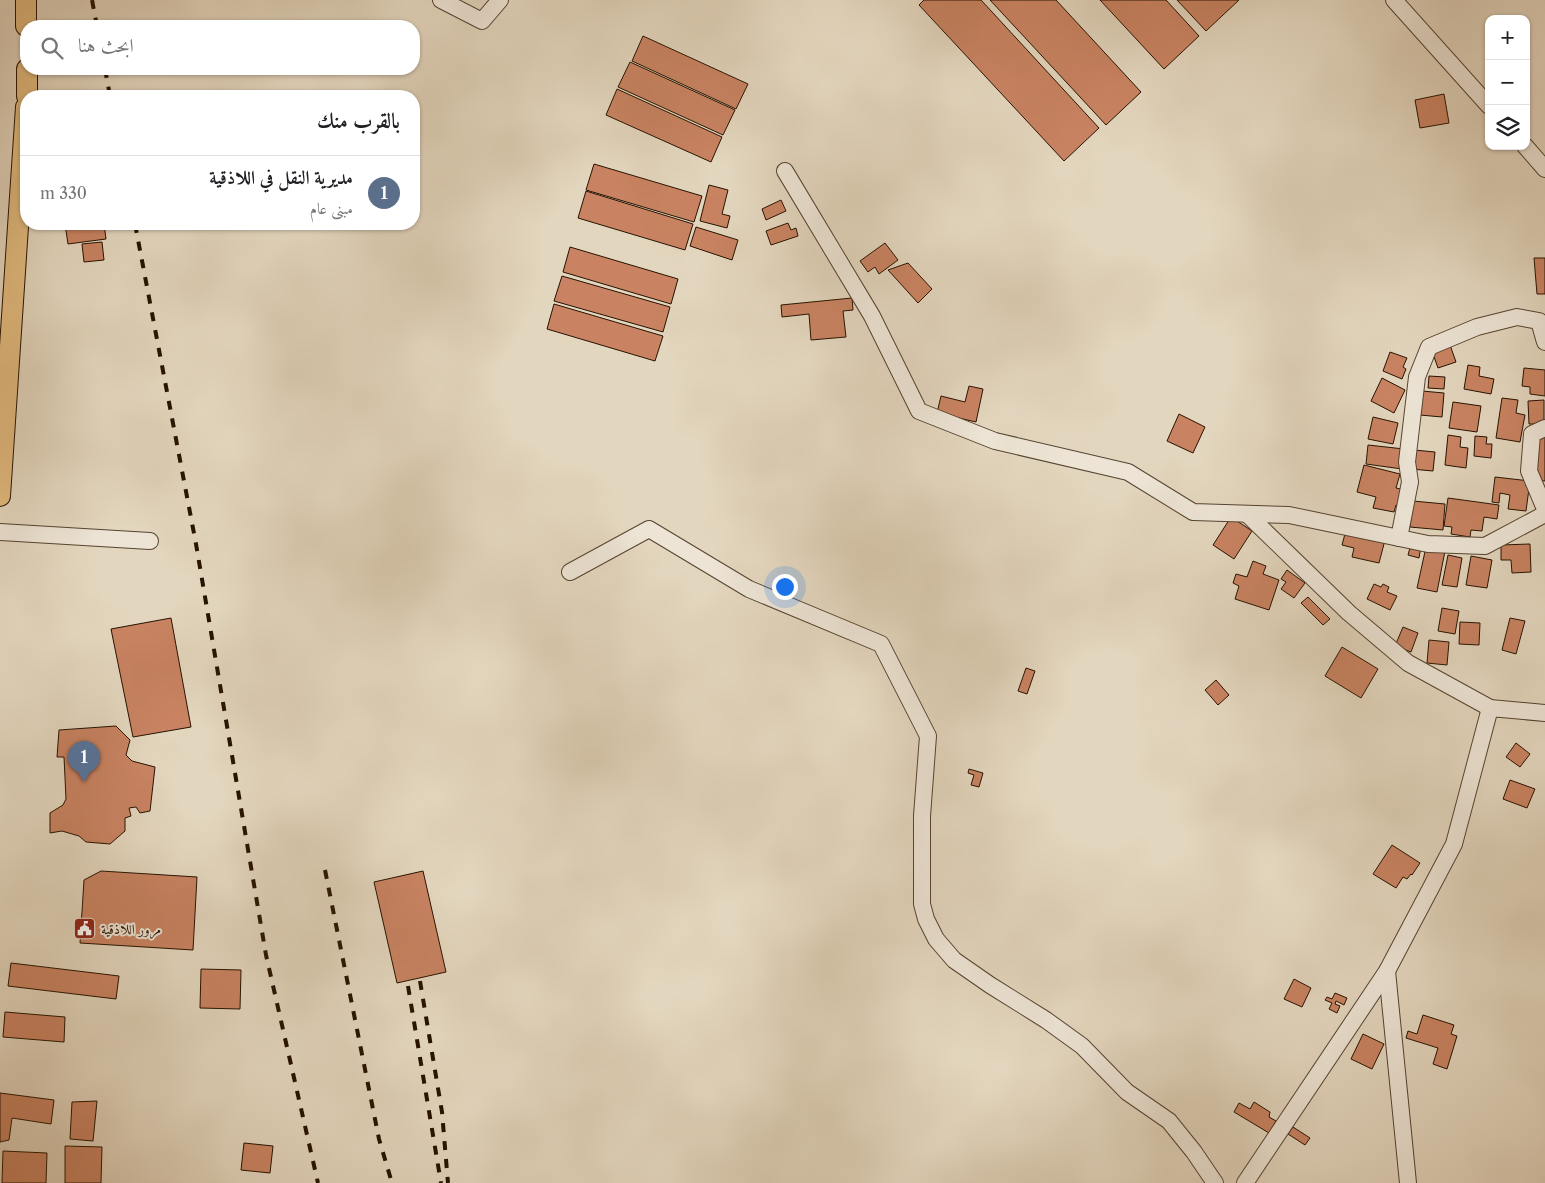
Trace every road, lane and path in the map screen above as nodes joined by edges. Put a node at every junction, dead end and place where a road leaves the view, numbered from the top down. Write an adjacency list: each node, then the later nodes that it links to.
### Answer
1 (26, 0): 5 (main road)
2 (441, 0): 3 (street)
3 (500, 0)
4 (1394, 0): 8 (street)
5 (26, 20)
6 (27, 75): 7 (main road)
7 (27, 90)
8 (1488, 105)
9 (1529, 150): 10 (street)
10 (1545, 168)
11 (785, 171): 17 (street)
12 (20, 197): 15 (main road)
13 (1545, 342): 20 (street)
14 (1545, 428): 16 (street)
15 (0, 496)
16 (1545, 510)
17 (1248, 514): 20 (street); 23 (street)
18 (1545, 514): 20 (street)
19 (0, 532): 21 (street)
20 (1399, 538)
21 (150, 541)
22 (570, 572): 26 (street)
23 (1490, 708): 24 (street); 25 (street)
24 (1545, 713)
25 (1387, 971): 27 (street); 28 (street)
26 (1215, 1183)
27 (1245, 1183)
28 (1408, 1183)

